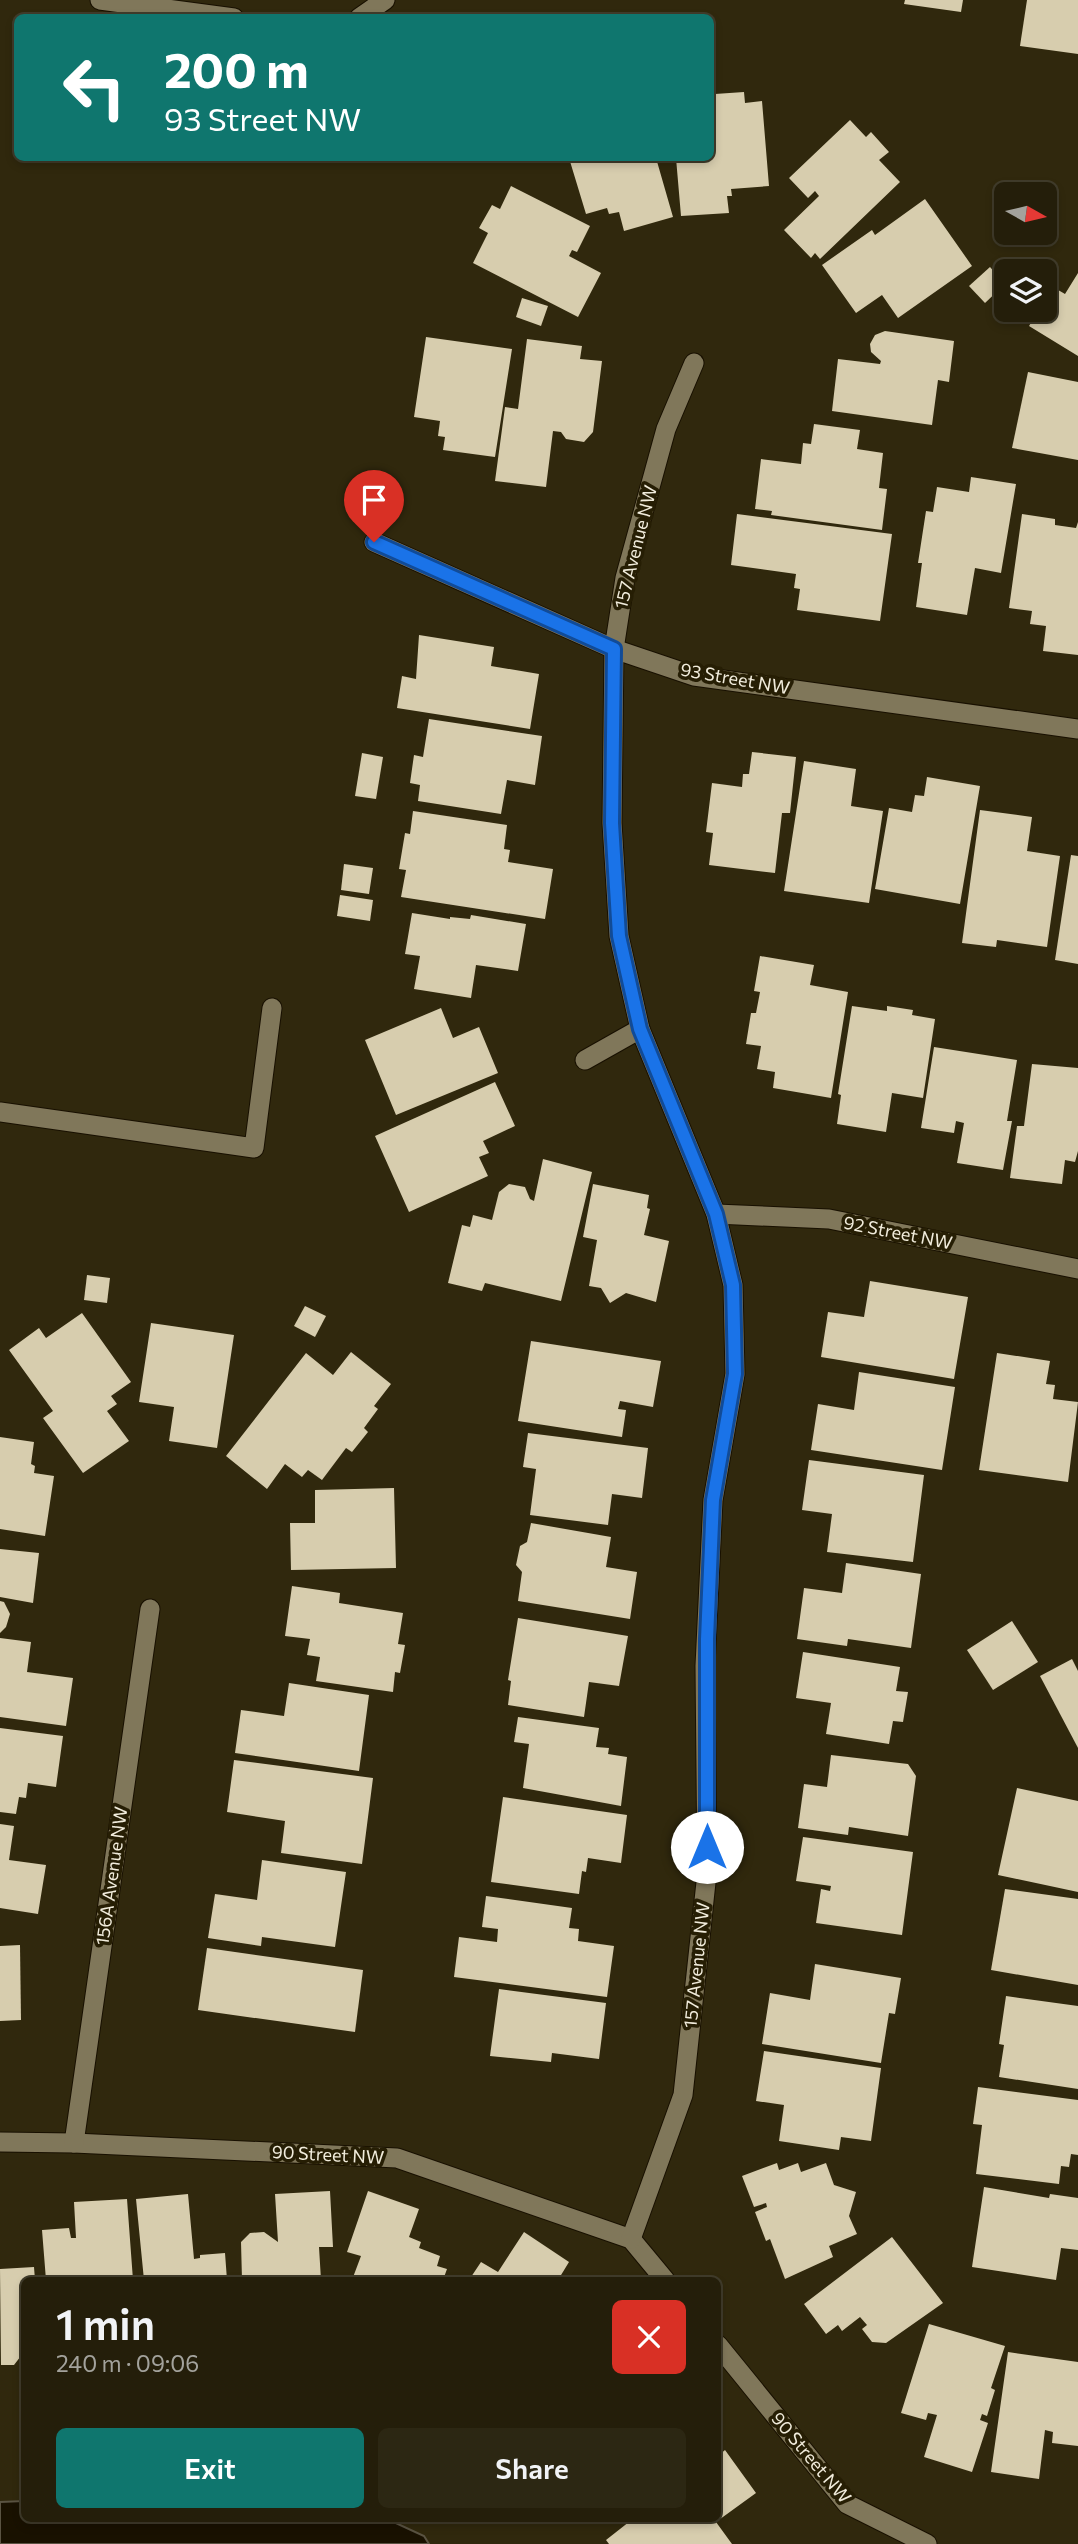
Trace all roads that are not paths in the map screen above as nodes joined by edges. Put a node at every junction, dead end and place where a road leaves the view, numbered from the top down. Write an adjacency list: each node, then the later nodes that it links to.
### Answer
1 (100, 0): 3 (street)
2 (385, 0): 4 (street)
3 (204, 14)
4 (365, 14)
5 (694, 363): 7 (street, 157 Avenue NW)
6 (374, 542): 7 (street, 93 Street NW)
7 (614, 649): 8 (street, 93 Street NW); 10 (street, 157 Avenue NW)
8 (1078, 729)
9 (272, 1008): 12 (street)
10 (640, 1029): 11 (street); 13 (street, 157 Avenue NW)
11 (584, 1060)
12 (0, 1112)
13 (716, 1214): 14 (street, 92 Street NW); 18 (street, 157 Avenue NW)
14 (1078, 1269)
15 (149, 1609): 17 (street, 156A Avenue NW)
16 (0, 2142): 17 (street, 90 Street NW)
17 (74, 2143): 18 (street, 90 Street NW)
18 (631, 2239): 19 (street)
19 (663, 2277)
20 (721, 2349): 21 (street, 90 Street NW)
21 (927, 2544)

